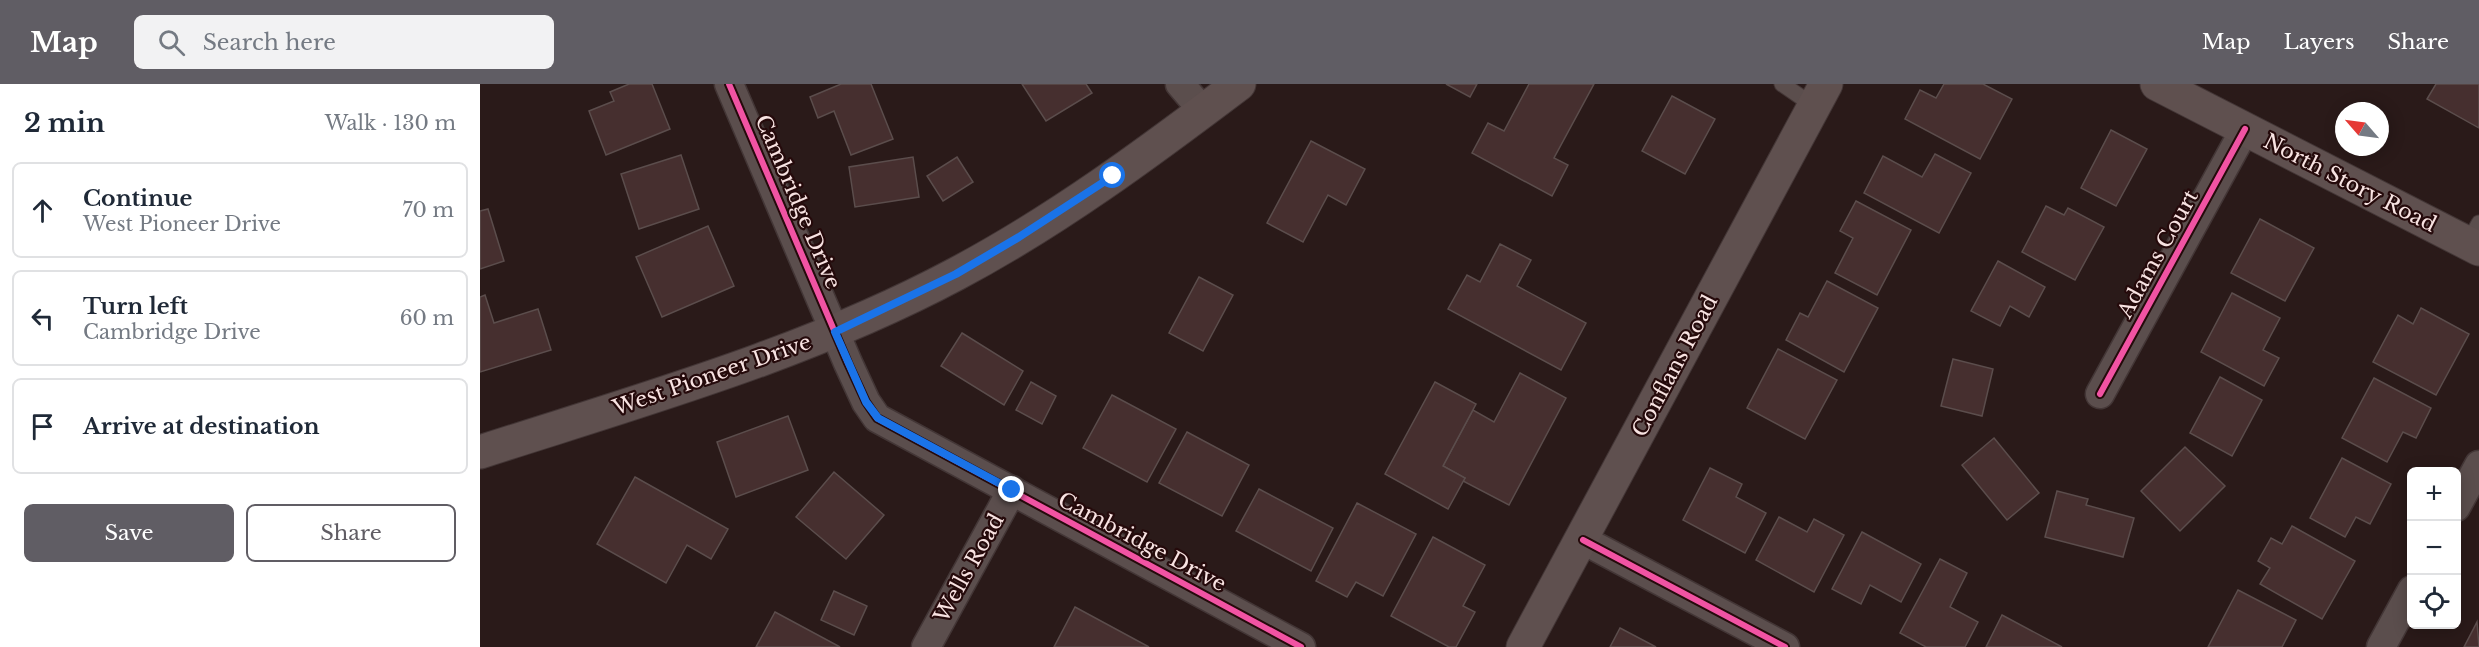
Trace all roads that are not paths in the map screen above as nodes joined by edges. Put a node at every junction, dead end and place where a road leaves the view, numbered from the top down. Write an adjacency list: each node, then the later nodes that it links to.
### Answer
1 (729, 84): 10 (street, Cambridge Drive)
2 (1180, 84): 7 (street)
3 (1239, 84): 7 (main road, West Pioneer Drive)
4 (1782, 84): 6 (lane)
5 (2172, 88): 8 (main road, North Story Road)
6 (1820, 95): 16 (main road, Conflans Road)
7 (1203, 111): 10 (main road, West Pioneer Drive)
8 (2245, 129): 9 (main road, North Story Road); 11 (street, Adams Court)
9 (2476, 238)
10 (835, 332): 12 (main road, West Pioneer Drive); 14 (street, Cambridge Drive)
11 (2100, 394)
12 (480, 452)
13 (2479, 465): 15 (street)
14 (1012, 490): 18 (street, Wells Road); 19 (street, Cambridge Drive)
15 (2461, 499)
16 (1583, 540): 20 (main road, Conflans Road); 21 (street)
17 (2407, 599): 22 (street)
18 (926, 647)
19 (1301, 647)
20 (1523, 647)
21 (1785, 647)
22 (2381, 647)

